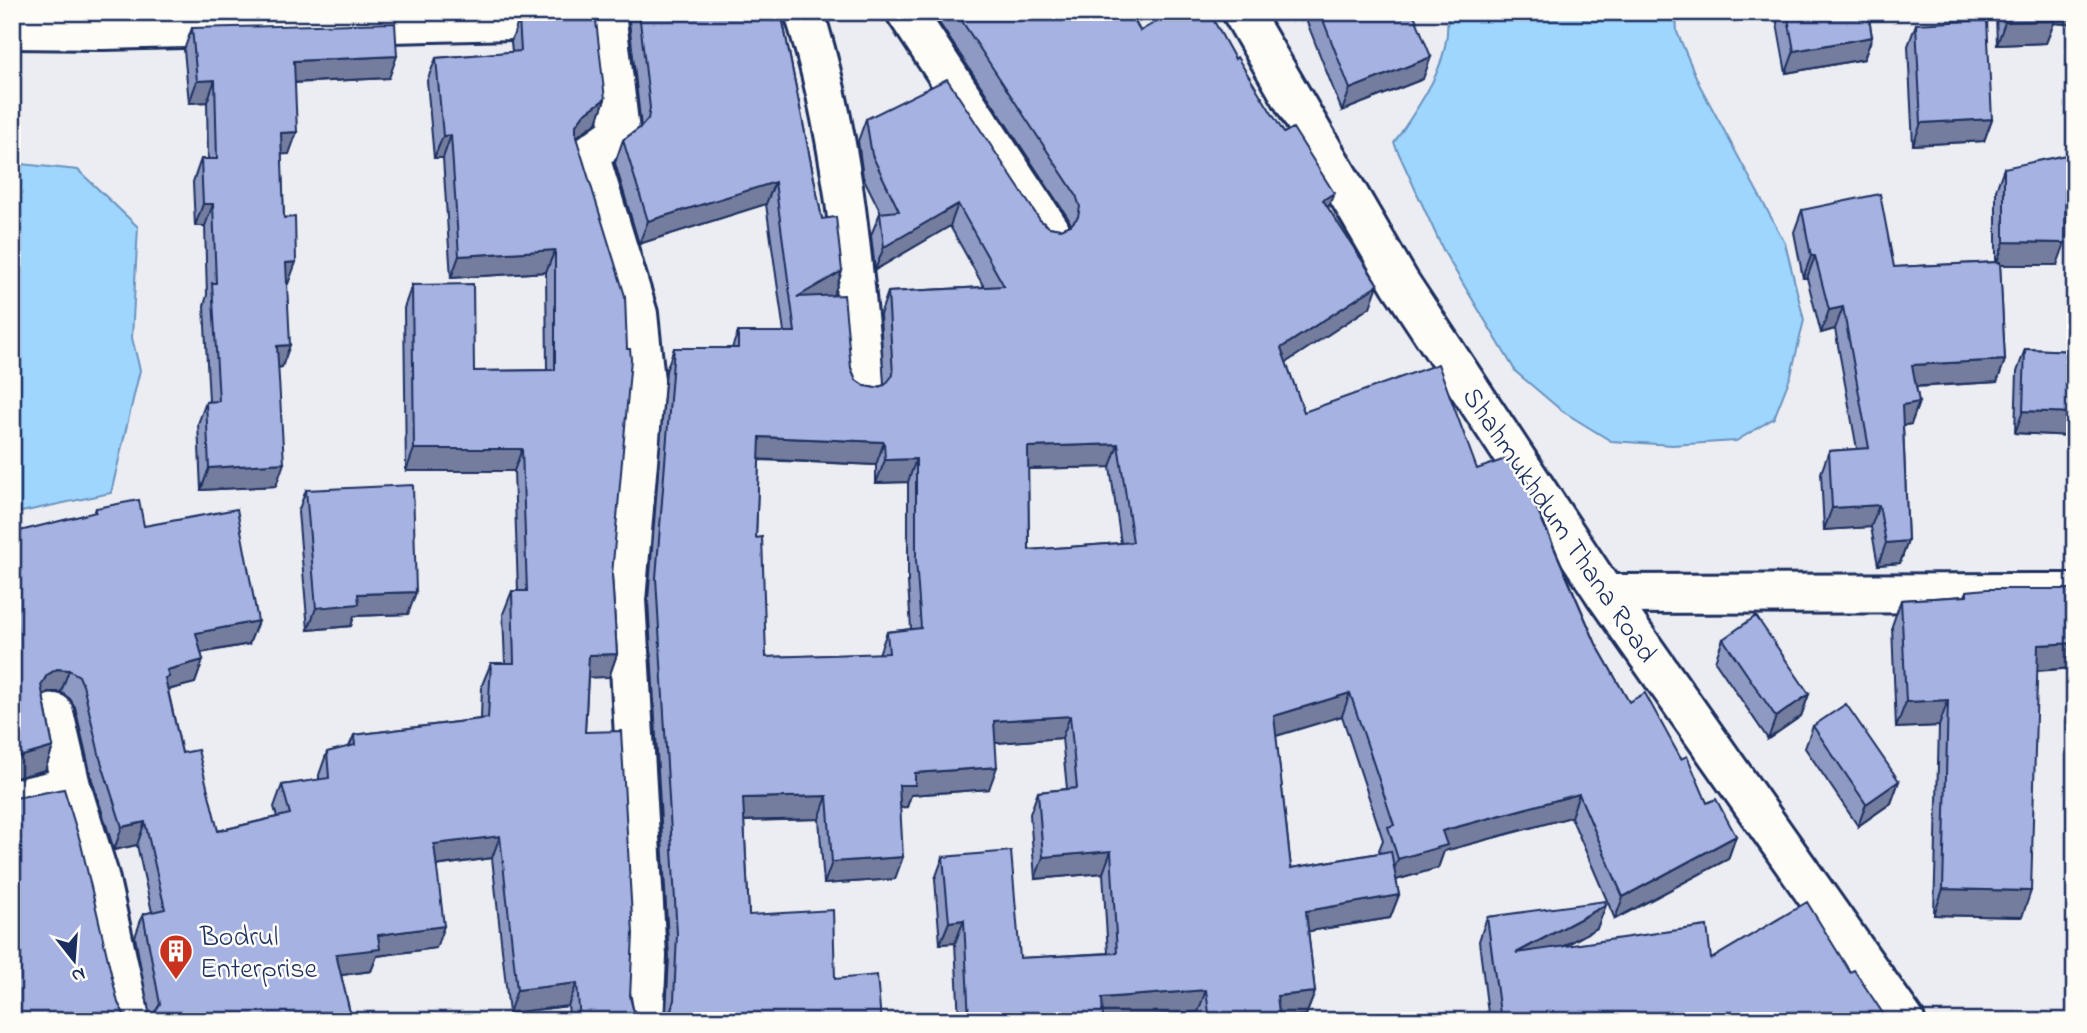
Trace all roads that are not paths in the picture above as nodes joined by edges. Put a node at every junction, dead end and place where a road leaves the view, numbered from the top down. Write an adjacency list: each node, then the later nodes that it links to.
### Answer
1 (561, 12): 6 (street)
2 (606, 12): 15 (street)
3 (804, 12): 8 (street)
4 (906, 12): 7 (street)
5 (1242, 12): 10 (street, Shahmukhdum Thana Road)
6 (12, 29)
7 (1051, 230)
8 (865, 389)
9 (2075, 593): 10 (street)
10 (1605, 594): 16 (street, Shahmukhdum Thana Road)
11 (54, 713): 12 (street)
12 (71, 786): 13 (street); 14 (street)
13 (12, 800)
14 (131, 1021)
15 (644, 1021)
16 (1905, 1021)

